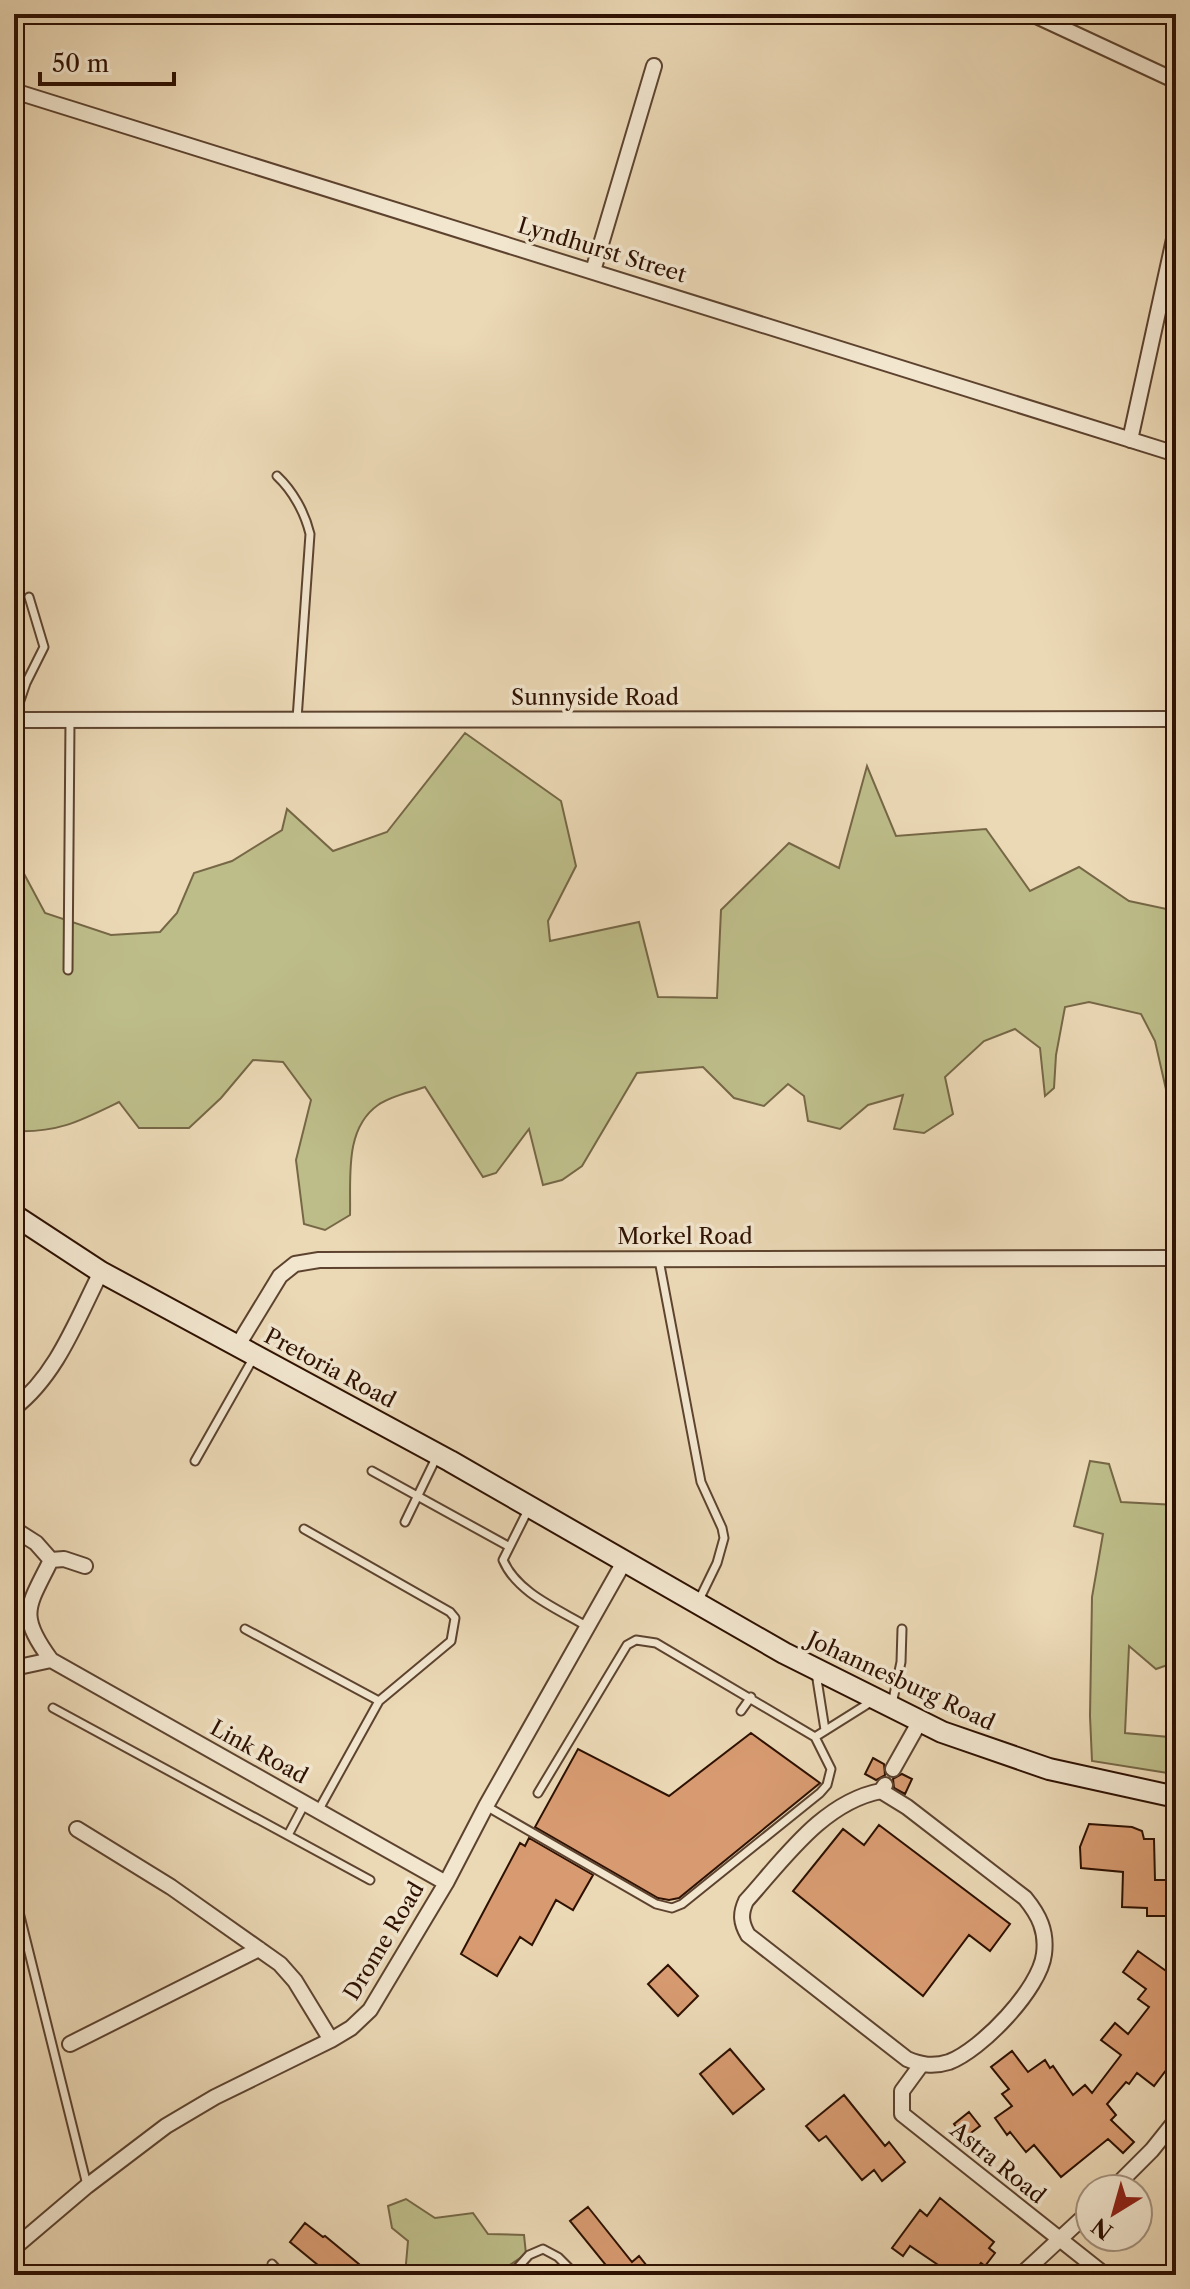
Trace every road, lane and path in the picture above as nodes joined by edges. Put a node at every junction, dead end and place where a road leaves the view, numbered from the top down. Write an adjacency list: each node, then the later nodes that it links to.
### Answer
1 (1032, 14): 3 (street)
2 (654, 66): 6 (street)
3 (1176, 81)
4 (14, 91): 6 (street, Lyndhurst Street)
5 (1176, 230): 7 (street)
6 (593, 271): 7 (street, Lyndhurst Street)
7 (1130, 440): 8 (street, Lyndhurst Street)
8 (1176, 454)
9 (277, 476): 12 (lane)
10 (29, 597): 11 (lane)
11 (14, 719): 14 (street, Sunnyside Road)
12 (297, 719): 13 (street, Sunnyside Road); 14 (street, Sunnyside Road)
13 (1176, 719)
14 (70, 720): 15 (lane)
15 (68, 970)
16 (14, 1215): 19 (main road, Pretoria Road)
17 (659, 1257): 18 (street, Morkel Road); 20 (street, Morkel Road); 34 (lane)
18 (1176, 1258)
19 (101, 1272): 20 (main road, Pretoria Road); 21 (street)
20 (246, 1350): 22 (main road, Pretoria Road); 23 (lane)
21 (14, 1408)
22 (438, 1455): 25 (lane); 26 (main road, Pretoria Road)
23 (195, 1461)
24 (372, 1471): 25 (lane)
25 (419, 1496): 27 (lane); 30 (lane)
26 (529, 1507): 30 (lane); 32 (main road, Pretoria Road)
27 (405, 1522)
28 (14, 1529): 31 (street)
29 (304, 1529): 42 (lane)
30 (508, 1546): 35 (lane)
31 (51, 1560): 33 (street); 38 (street)
32 (624, 1562): 34 (main road, Johannesburg Road); 35 (street, Drome Road)
33 (85, 1566)
34 (697, 1604): 40 (main road, Johannesburg Road)
35 (588, 1627): 52 (street, Drome Road)
36 (245, 1629): 42 (lane)
37 (902, 1629): 43 (lane)
38 (51, 1660): 39 (street); 53 (street, Link Road)
39 (14, 1668)
40 (815, 1668): 43 (main road, Johannesburg Road); 47 (lane)
41 (751, 1697): 45 (lane); 48 (lane); 50 (lane)
42 (379, 1701): 53 (lane)
43 (884, 1703): 46 (main road, Johannesburg Road); 47 (lane)
44 (53, 1708): 55 (lane)
45 (741, 1711)
46 (920, 1721): 49 (street); 51 (main road, Johannesburg Road)
47 (825, 1730): 48 (lane)
48 (815, 1737): 52 (lane)
49 (893, 1769)
50 (538, 1793)
51 (1176, 1797)
52 (486, 1806): 57 (street, Drome Road)
53 (312, 1807): 55 (lane); 57 (street, Link Road)
54 (77, 1829): 59 (street)
55 (288, 1835): 56 (lane)
56 (370, 1880)
57 (446, 1883): 60 (street, Drome Road)
58 (14, 1892): 65 (lane)
59 (259, 1949): 60 (street); 61 (street)
60 (331, 2040): 65 (street, Drome Road)
61 (70, 2044)
62 (921, 2065): 62 (street); 67 (street, Astra Road)
63 (1176, 2120): 64 (street)
64 (1129, 2173)
65 (87, 2186): 68 (street, Drome Road)
66 (1074, 2226): 67 (street)
67 (1059, 2240): 73 (street); 74 (street, Astra Road)
68 (16, 2248)
69 (272, 2264): 70 (lane)
70 (282, 2275)
71 (511, 2275): 72 (lane)
72 (576, 2275)
73 (1021, 2275)
74 (1105, 2275)

